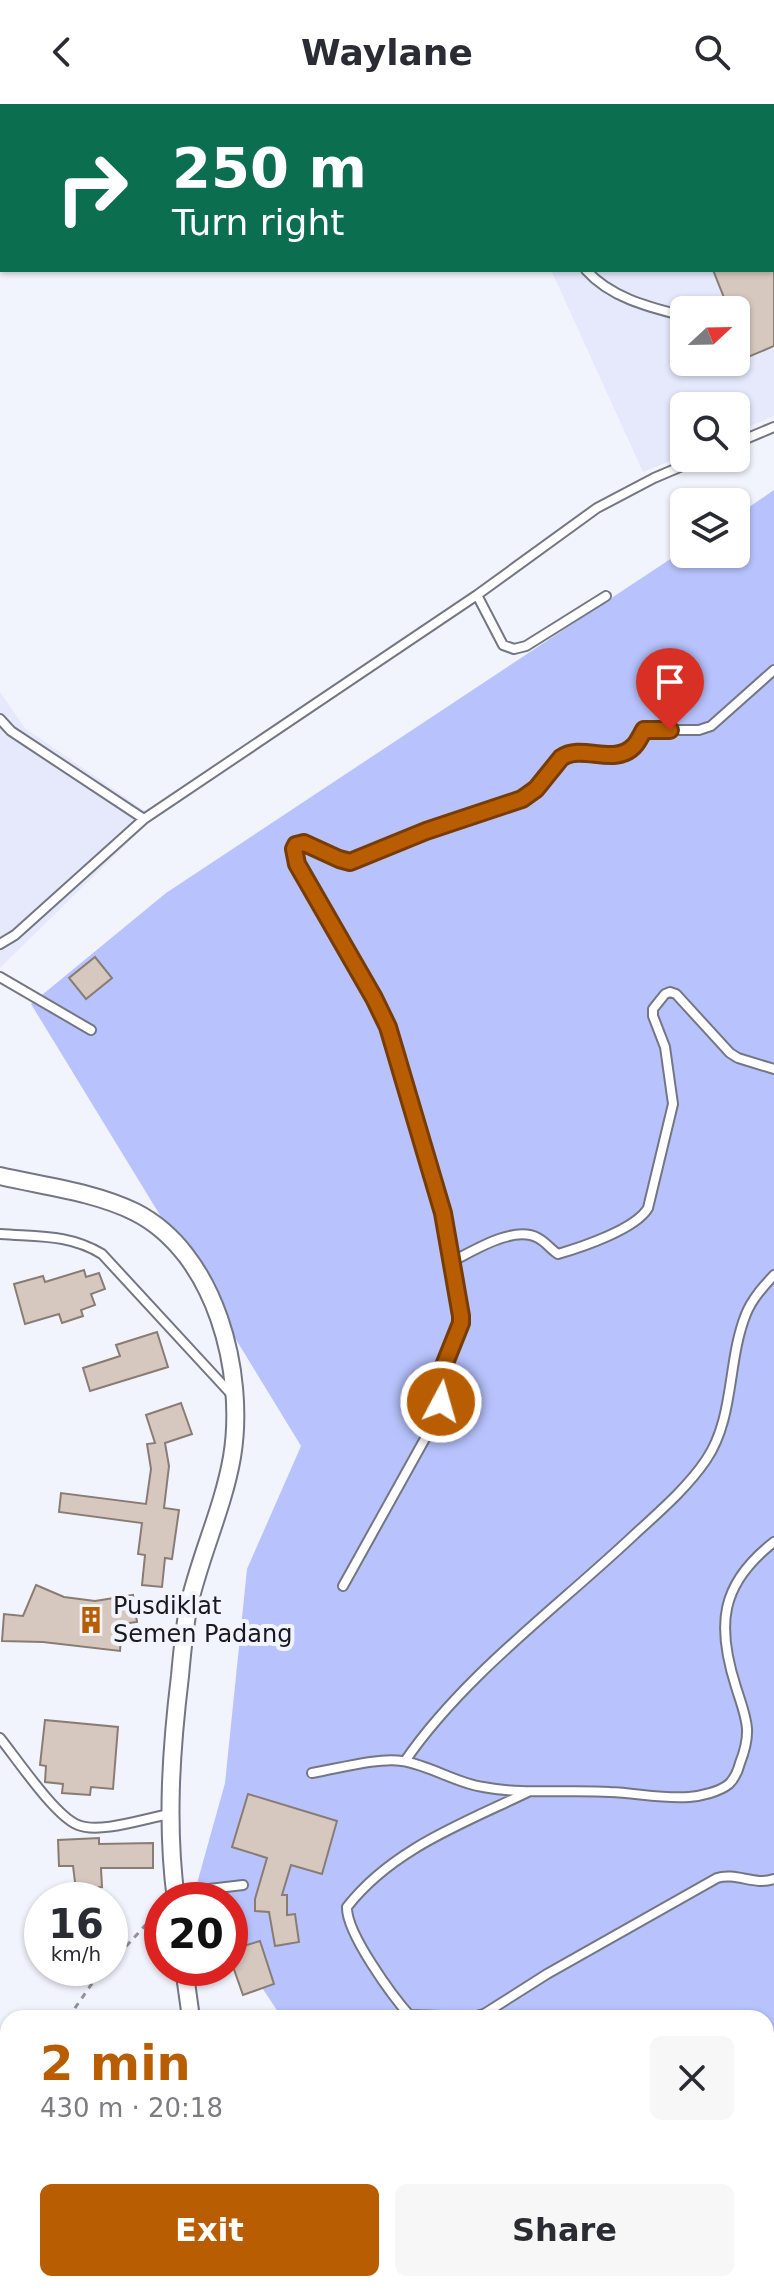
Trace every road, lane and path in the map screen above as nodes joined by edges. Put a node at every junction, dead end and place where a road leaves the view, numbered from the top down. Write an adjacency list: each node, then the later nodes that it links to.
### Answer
1 (588, 272): 2 (lane)
2 (670, 312)
3 (774, 427): 4 (lane)
4 (750, 437)
5 (670, 471): 6 (lane)
6 (477, 595): 7 (lane); 10 (lane)
7 (606, 596)
8 (774, 670): 17 (lane)
9 (0, 719): 10 (lane)
10 (144, 819): 11 (lane)
11 (0, 944)
12 (0, 977): 13 (lane)
13 (91, 1030)
14 (774, 1069): 17 (lane)
15 (0, 1176): 19 (street)
16 (0, 1234): 19 (lane)
17 (453, 1261): 21 (lane)
18 (774, 1275): 23 (lane)
19 (234, 1398): 26 (street)
20 (774, 1542): 25 (lane)
21 (343, 1586)
22 (0, 1738): 26 (lane)
23 (405, 1761): 24 (lane); 25 (lane)
24 (312, 1773)
25 (530, 1791): 35 (lane)
26 (170, 1814): 28 (street)
27 (774, 1879): 36 (lane)
28 (174, 1882)
29 (144, 1927): 30 (path)
30 (128, 1944)
31 (90, 1986): 33 (path)
32 (187, 1986): 34 (street)
33 (74, 2010)
34 (190, 2010)
35 (406, 2010)
36 (488, 2010)

